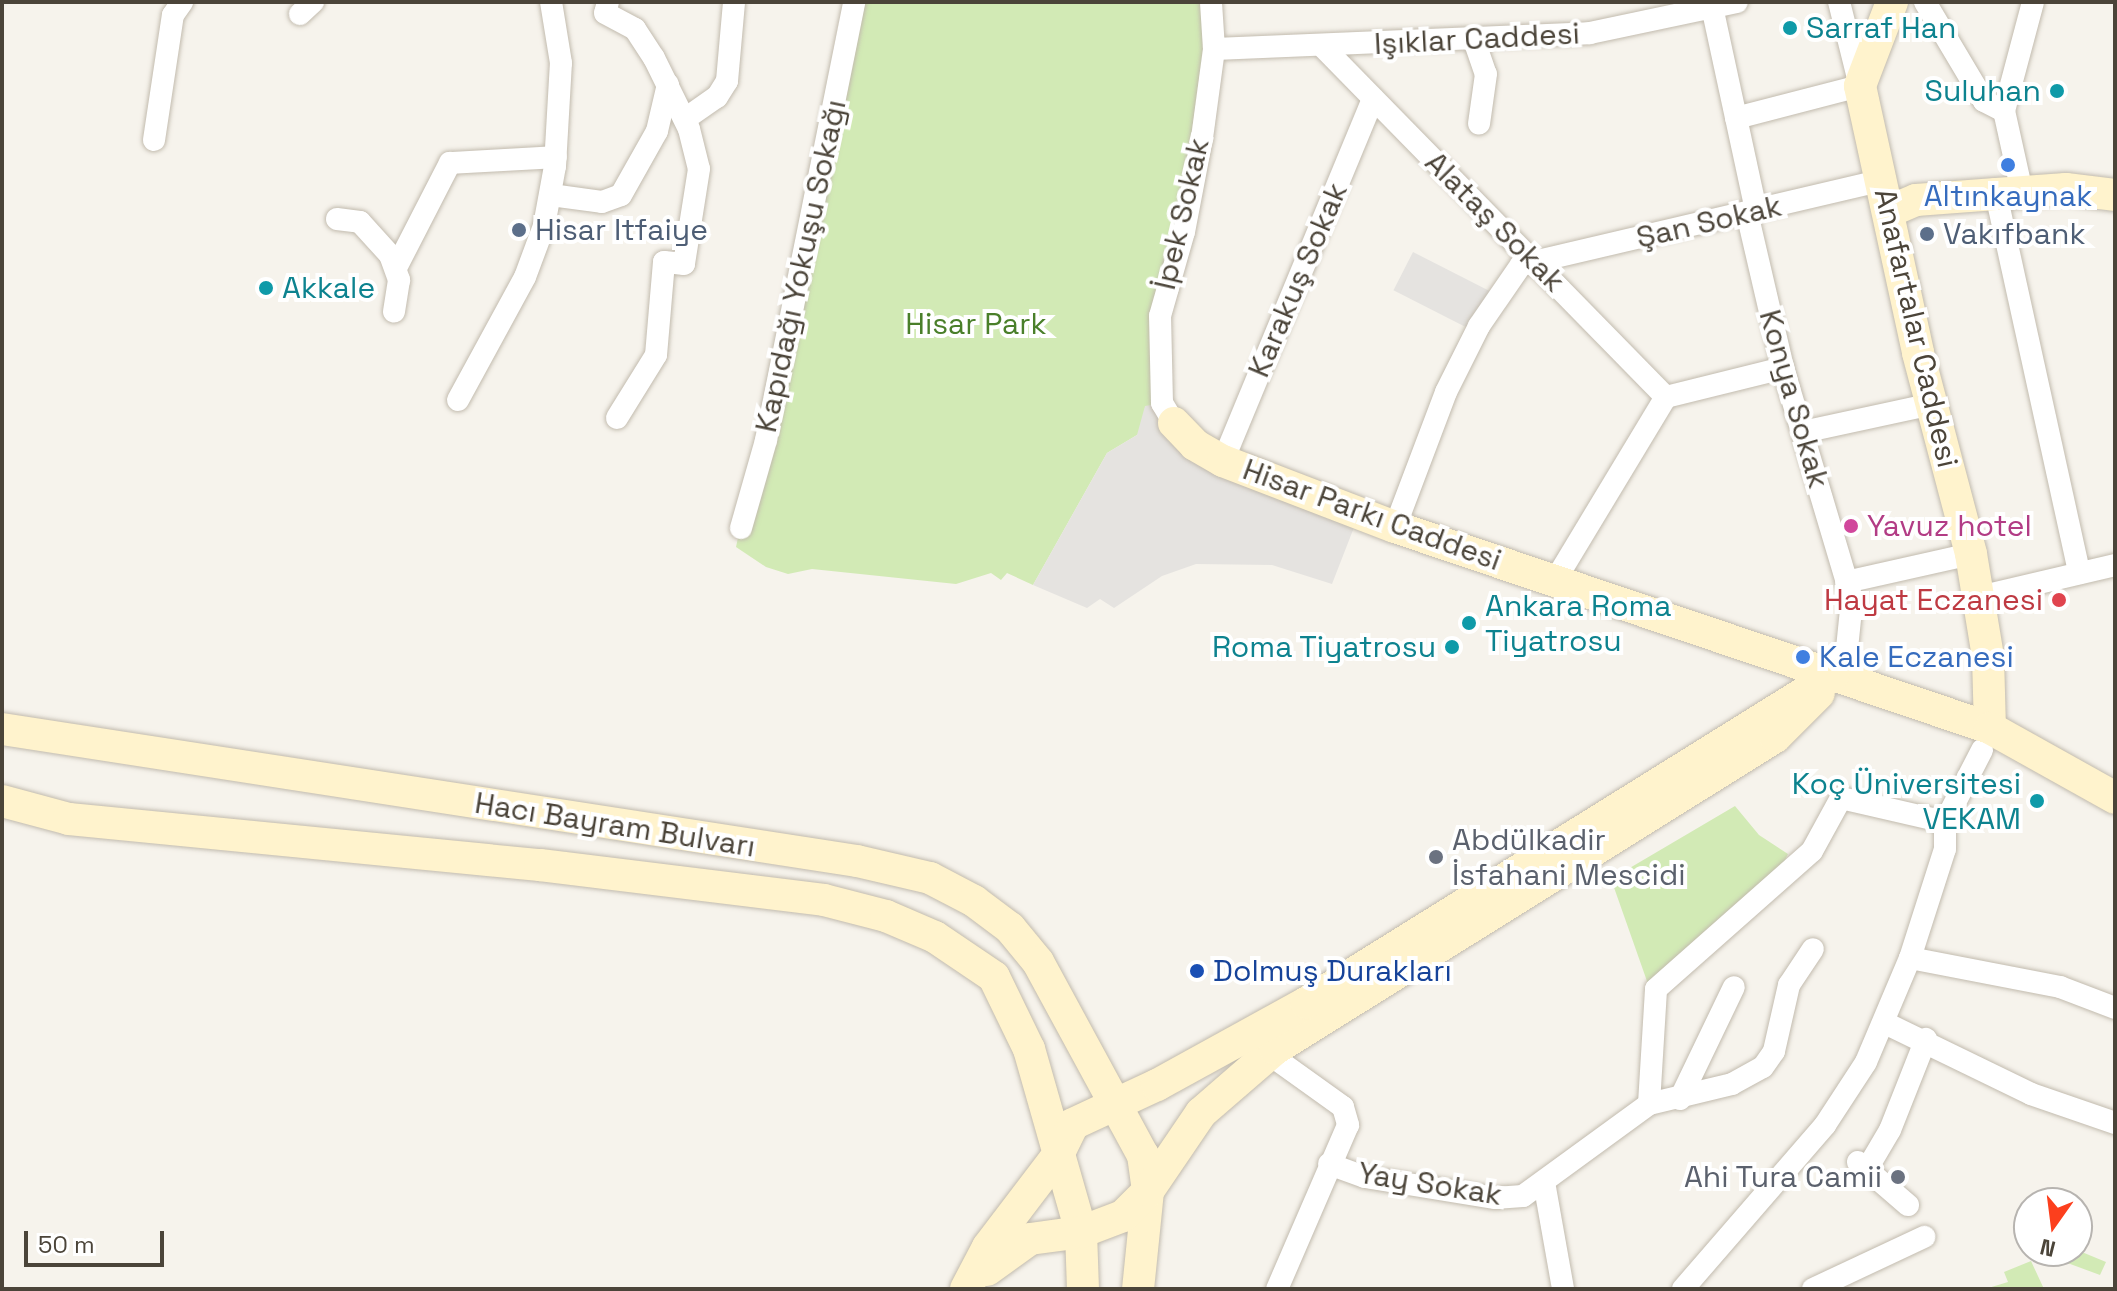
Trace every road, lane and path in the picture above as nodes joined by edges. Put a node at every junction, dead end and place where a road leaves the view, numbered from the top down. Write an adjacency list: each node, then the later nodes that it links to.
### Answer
1 (182, 2): 23 (street)
2 (551, 2): 24 (street)
3 (608, 2): 16 (street)
4 (734, 2): 21 (street)
5 (854, 2): 44 (street, Kapıdağı Yokuşu Sokağı)
6 (1211, 2): 15 (street, İpek Sokak)
7 (1737, 2): 12 (street, Işıklar Caddesi)
8 (1839, 2): 17 (street)
9 (1892, 2): 17 (main road)
10 (1925, 2): 19 (street)
11 (2033, 2): 19 (street)
12 (1711, 5): 13 (street, Işıklar Caddesi); 20 (street, Konya Sokak)
13 (1474, 40): 14 (street, Işıklar Caddesi); 22 (street)
14 (1324, 48): 15 (street, Işıklar Caddesi); 18 (street, Alataş Sokak)
15 (1214, 49): 40 (street, İpek Sokak)
16 (668, 84): 21 (street); 27 (street)
17 (1860, 86): 20 (street); 25 (main road, Anafartalar Caddesi)
18 (1373, 99): 32 (street, Alataş Sokak); 42 (street, Karakuş Sokak)
19 (2004, 111): 26 (street)
20 (1736, 118): 30 (street, Konya Sokak)
21 (685, 119): 39 (street)
22 (1479, 124)
23 (154, 140)
24 (556, 157): 27 (street); 33 (street)
25 (1882, 180): 29 (main road, Anafartalar Caddesi); 30 (street, Şan Sokak)
26 (2009, 193): 28 (main road); 29 (main road); 47 (street)
27 (551, 195): 37 (street)
28 (2115, 195)
29 (1890, 211): 38 (main road, Anafartalar Caddesi)
30 (1752, 212): 32 (street, Şan Sokak); 35 (street, Konya Sokak)
31 (337, 219): 33 (street)
32 (1536, 261): 36 (street, Alataş Sokak); 43 (street)
33 (397, 266): 34 (street)
34 (394, 312)
35 (1783, 368): 36 (street); 41 (street, Konya Sokak)
36 (1666, 397): 48 (street)
37 (458, 400)
38 (1932, 404): 41 (street); 45 (main road, Anafartalar Caddesi)
39 (617, 418)
40 (1174, 423): 42 (main road, Hisar Parkı Caddesi)
41 (1803, 432): 49 (street, Konya Sokak)
42 (1223, 461): 43 (main road, Hisar Parkı Caddesi)
43 (1395, 527): 48 (main road, Hisar Parkı Caddesi)
44 (741, 528)
45 (1971, 554): 49 (street); 50 (main road, Anafartalar Caddesi)
46 (2115, 565): 47 (street)
47 (2079, 573): 50 (street)
48 (1556, 579): 51 (main road, Hisar Parkı Caddesi)
49 (1846, 582): 51 (street, Konya Sokak)
50 (1979, 597): 53 (main road, Anafartalar Caddesi)
51 (1833, 675): 53 (main road, Hisar Parkı Caddesi); 65 (main road); 68 (main road)
52 (2, 729): 68 (main road, Hacı Bayram Bulvarı)
53 (1986, 739): 54 (main road); 58 (street)
54 (2057, 762): 55 (main road); 56 (main road)
55 (2115, 777)
56 (2115, 798)
57 (2, 801): 70 (main road, Hacı Bayram Bulvarı)
58 (1945, 822): 60 (street); 67 (street)
59 (1813, 949): 66 (street)
60 (1910, 958): 62 (street); 63 (street)
61 (1734, 987): 66 (street)
62 (2115, 1008)
63 (1885, 1023): 64 (street); 82 (street)
64 (1926, 1039): 69 (street); 74 (street)
65 (1269, 1054): 71 (street); 73 (main road)
66 (1680, 1099): 67 (street)
67 (1649, 1104): 72 (street)
68 (1113, 1105): 70 (main road); 73 (main road, Hacı Bayram Bulvarı)
69 (2114, 1124)
70 (1058, 1155): 75 (main road, Hacı Bayram Bulvarı); 77 (main road)
71 (1329, 1164): 72 (street, Yay Sokak); 80 (street, Yay Sokak)
72 (1544, 1182): 81 (street)
73 (1148, 1191): 75 (main road); 79 (main road, Hacı Bayram Bulvarı)
74 (1908, 1205)
75 (1081, 1232): 77 (main road); 78 (main road, Hacı Bayram Bulvarı)
76 (1924, 1237): 83 (street)
77 (966, 1288)
78 (1083, 1289)
79 (1138, 1289)
80 (1277, 1289)
81 (1563, 1289)
82 (1683, 1289)
83 (1813, 1289)

